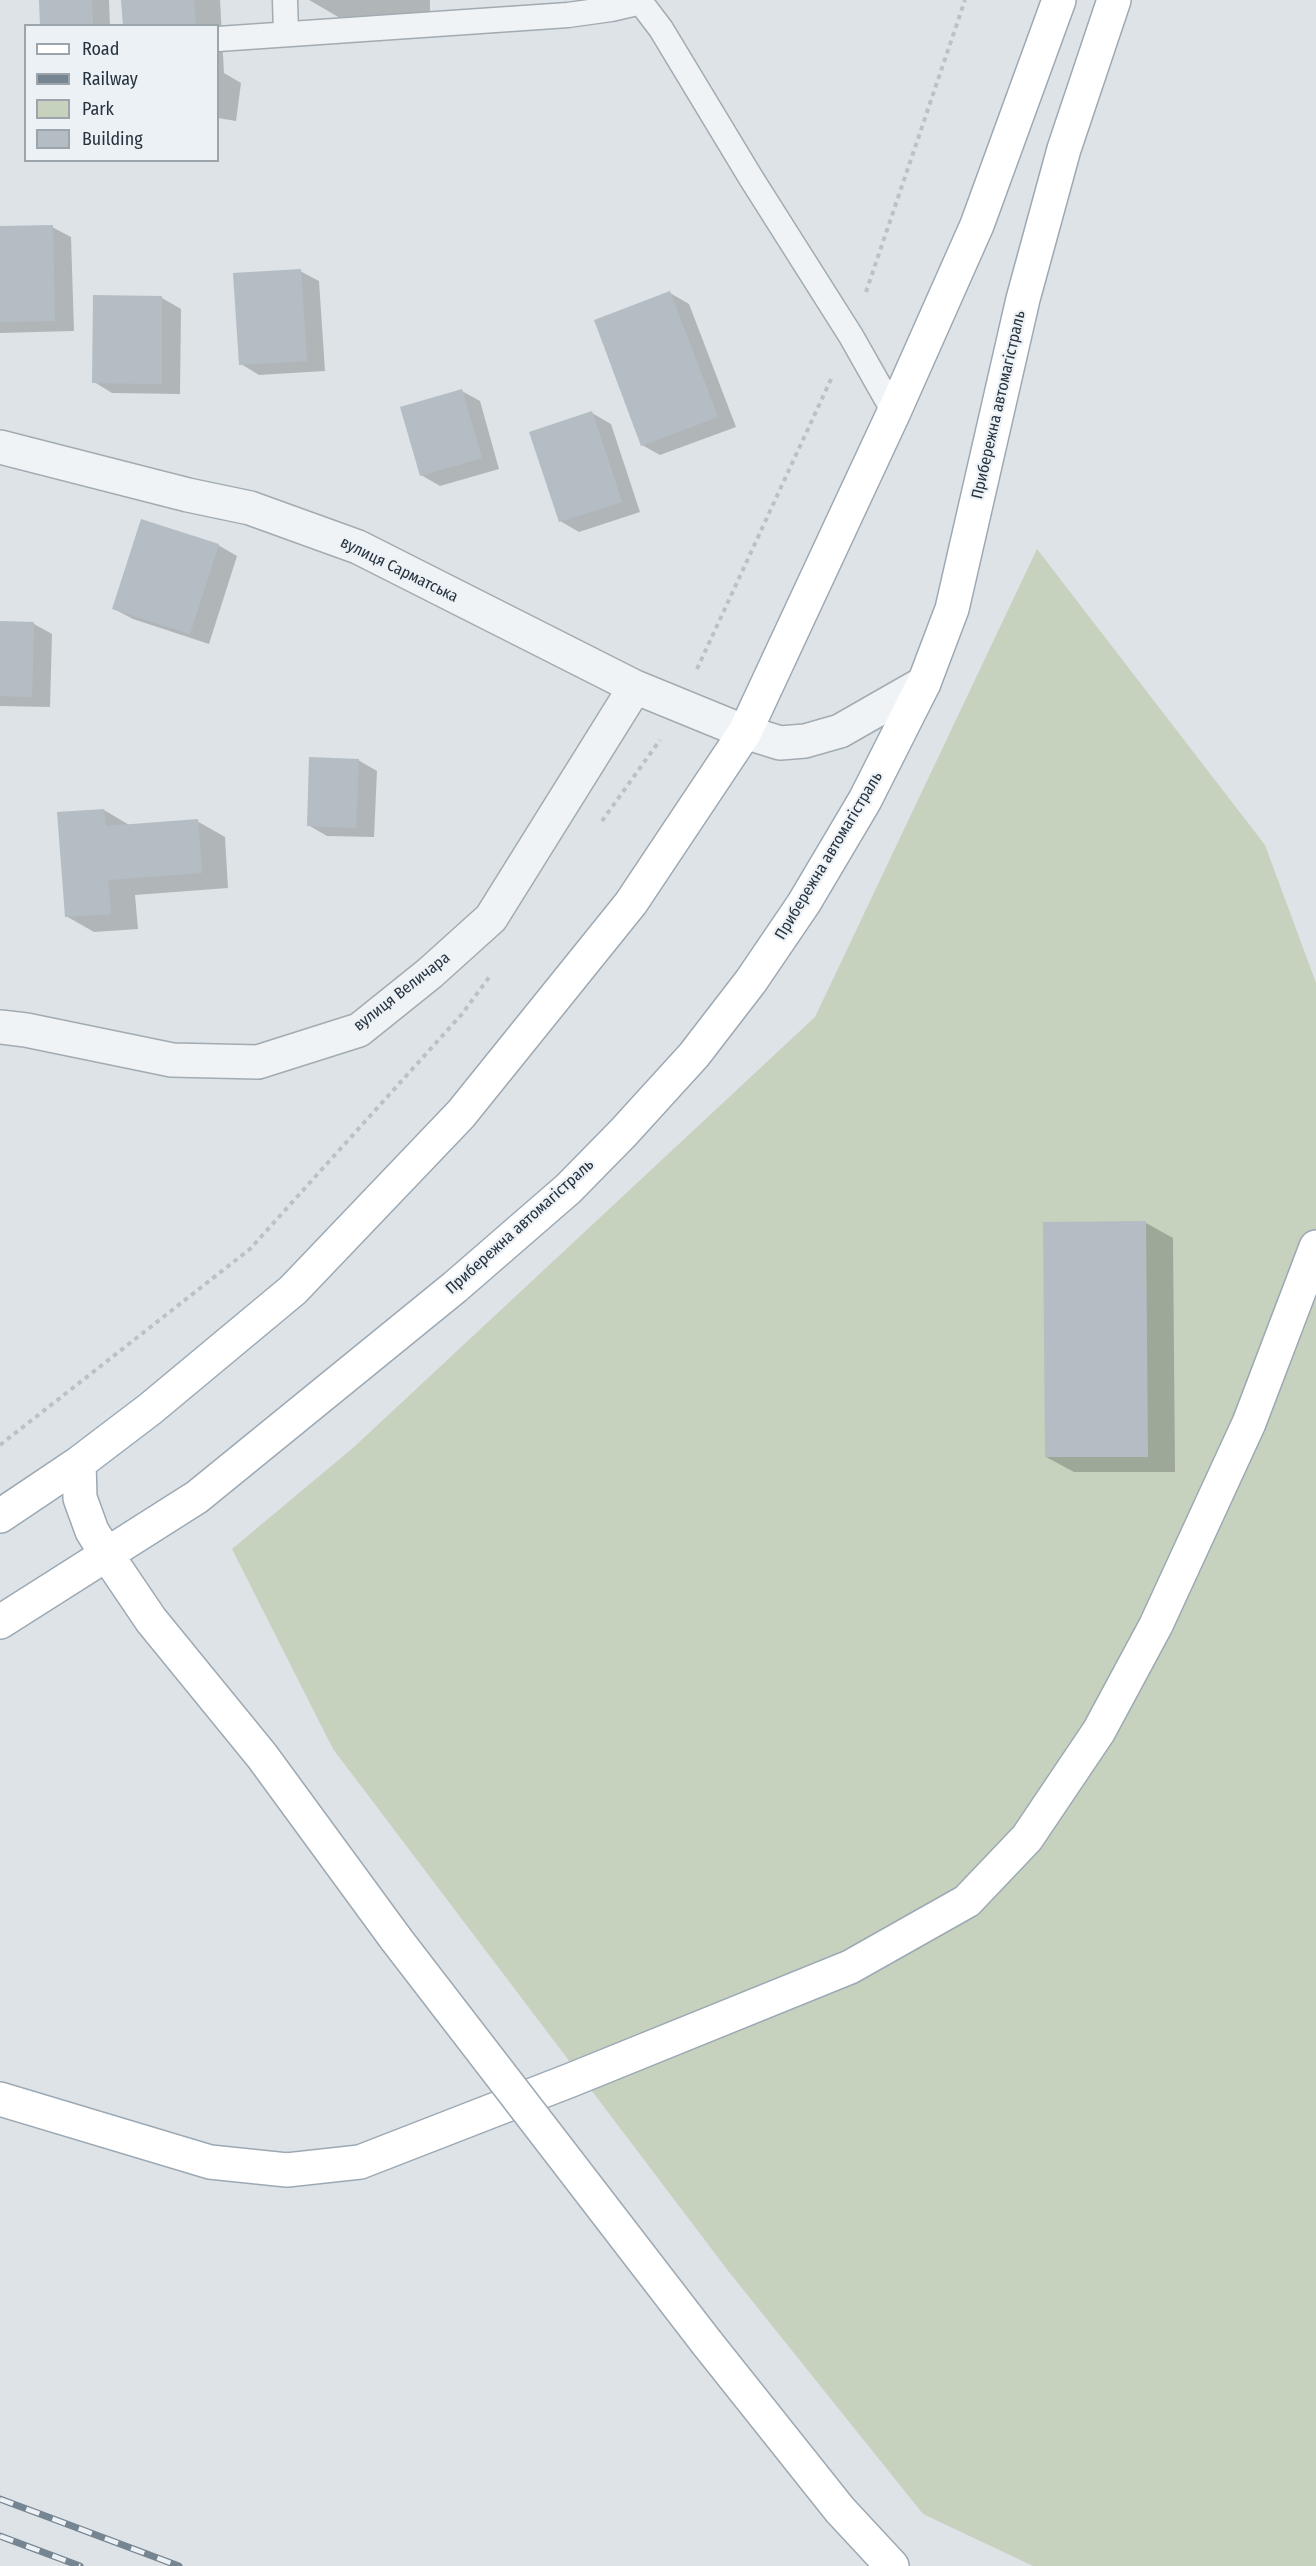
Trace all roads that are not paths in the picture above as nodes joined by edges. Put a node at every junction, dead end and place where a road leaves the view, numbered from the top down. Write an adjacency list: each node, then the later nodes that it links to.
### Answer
1 (285, 0): 5 (lane)
2 (1059, 0): 7 (main road)
3 (1114, 0): 9 (main road, Прибережна автомагістраль)
4 (640, 1): 5 (lane); 7 (lane)
5 (286, 34): 6 (lane)
6 (219, 39)
7 (894, 412): 11 (main road)
8 (0, 447): 10 (street, вулиця Сарматська)
9 (924, 683): 11 (street, вулиця Сарматська); 16 (main road, Прибережна автомагістраль)
10 (635, 687): 11 (street, вулиця Сарматська); 12 (street, вулиця Величара)
11 (745, 732): 14 (main road)
12 (0, 1028)
13 (1316, 1247): 18 (main road)
14 (79, 1463): 15 (main road); 16 (main road)
15 (0, 1516)
16 (107, 1555): 17 (main road, Прибережна автомагістраль); 19 (main road, bridge)
17 (0, 1622)
18 (0, 2100)
19 (892, 2566)

